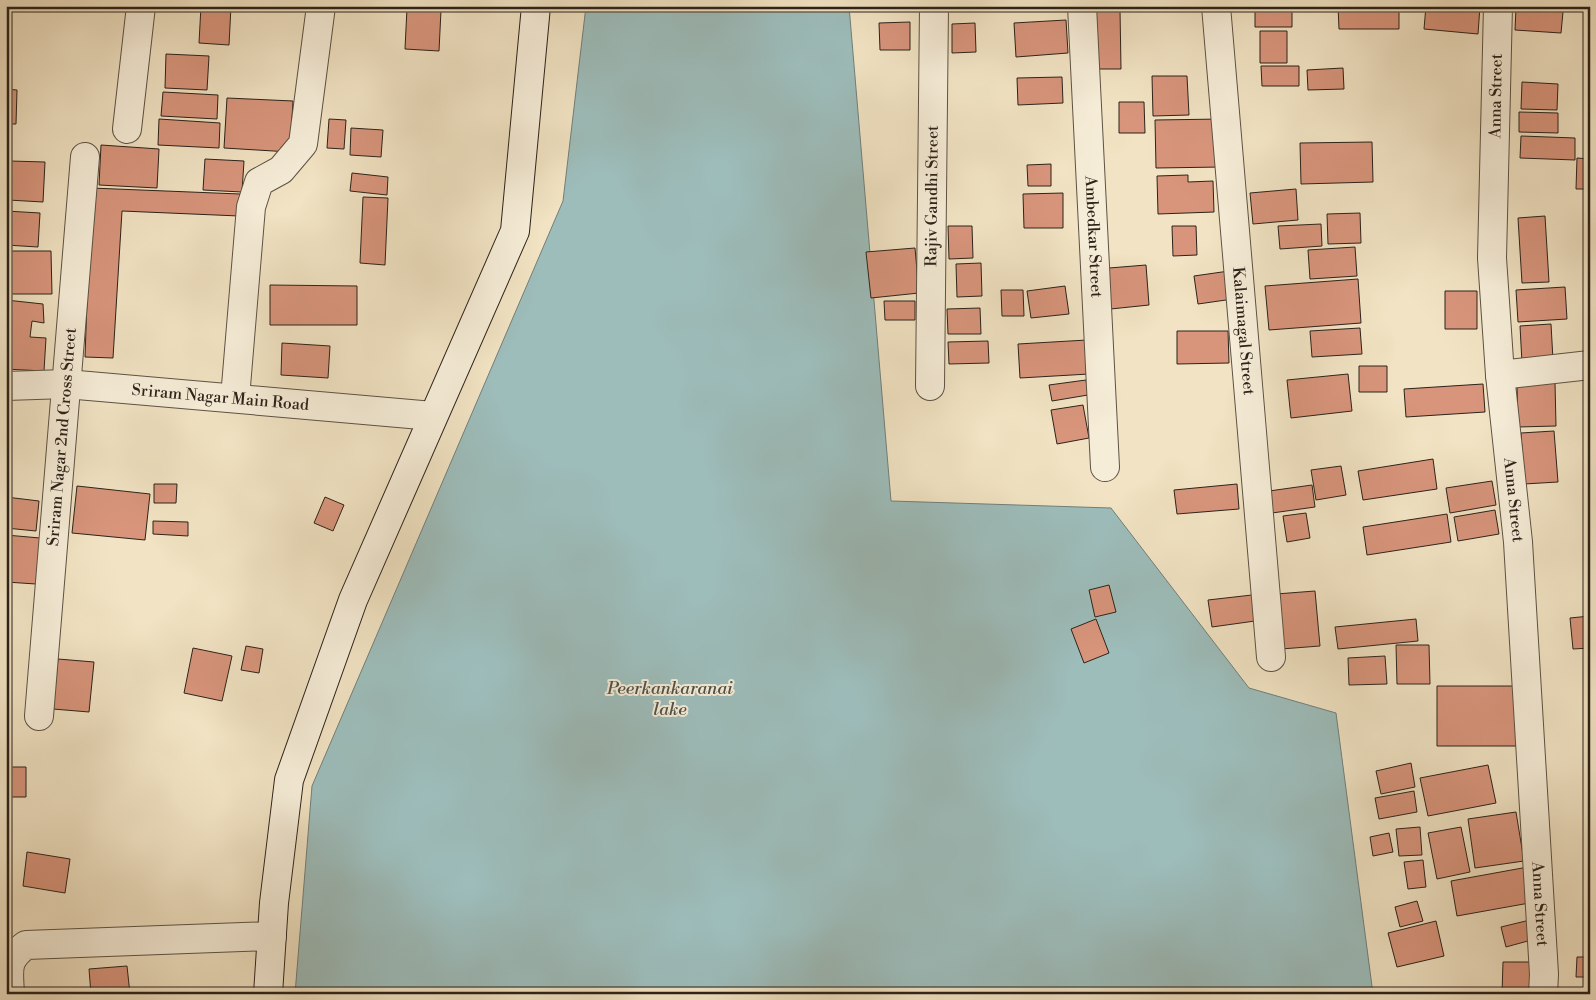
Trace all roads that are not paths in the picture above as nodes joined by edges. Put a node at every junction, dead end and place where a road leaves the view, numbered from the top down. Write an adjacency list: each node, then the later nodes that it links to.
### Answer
1 (141, 6): 8 (street)
2 (321, 6): 15 (street)
3 (536, 6): 16 (street)
4 (934, 6): 14 (street, Rajiv Gandhi Street)
5 (1082, 6): 17 (street, Ambedkar Street)
6 (1216, 6): 18 (street, Kalaimagal Street)
7 (1498, 6): 11 (street, Anna Street)
8 (128, 129)
9 (85, 157): 12 (street, Sriram Nagar 2nd Cross Street)
10 (1590, 365): 11 (street)
11 (1500, 375): 23 (street, Anna Street)
12 (66, 384): 13 (street, Sriram Nagar Main Road); 15 (street, Sriram Nagar Main Road); 19 (street, Sriram Nagar 2nd Cross Street)
13 (6, 386)
14 (930, 386)
15 (235, 398): 16 (street, Sriram Nagar Main Road)
16 (433, 416): 20 (street)
17 (1105, 467)
18 (1271, 657)
19 (39, 716)
20 (272, 936): 21 (street); 22 (street)
21 (10, 994)
22 (268, 994)
23 (1543, 994)

